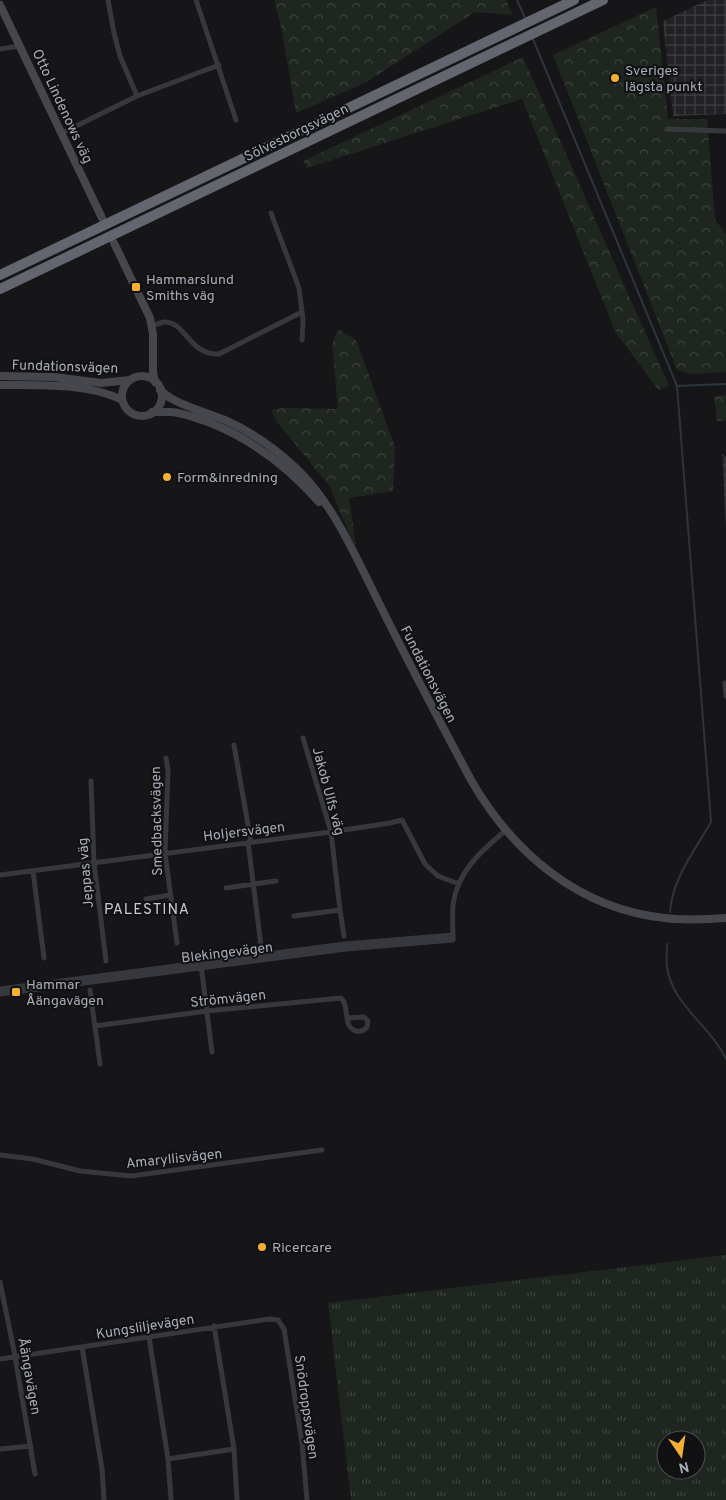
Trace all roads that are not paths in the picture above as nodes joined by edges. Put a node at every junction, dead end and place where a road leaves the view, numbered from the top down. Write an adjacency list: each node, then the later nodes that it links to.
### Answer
1 (108, 0): 9 (street)
2 (196, 0): 8 (street)
3 (574, 0): 17 (highway, Sölvesborgsvägen)
4 (604, 0): 18 (highway, Sölvesborgsvägen)
5 (0, 5): 6 (main road, Otto Lindenows väg)
6 (20, 46): 7 (street); 13 (main road, Otto Lindenows väg)
7 (0, 48)
8 (218, 65): 9 (street); 10 (street)
9 (136, 96): 13 (street)
10 (236, 120)
11 (667, 128): 12 (street)
12 (726, 131)
13 (62, 133): 15 (main road, Otto Lindenows väg)
14 (271, 212): 19 (street)
15 (102, 218)
16 (114, 243): 20 (main road)
17 (0, 275)
18 (0, 289)
19 (302, 312): 20 (street); 21 (street)
20 (152, 326): 22 (main road)
21 (302, 340)
22 (153, 350): 24 (main road); 26 (main road)
23 (0, 376): 25 (main road, Fundationsvägen)
24 (140, 376): 25 (main road); 26 (main road)
25 (130, 380): 29 (main road)
26 (155, 382): 28 (main road)
27 (0, 386): 29 (main road, Fundationsvägen)
28 (160, 390): 30 (main road); 31 (main road, Fundationsvägen)
29 (122, 400): 30 (main road)
30 (152, 412): 31 (main road, Fundationsvägen)
31 (338, 524): 38 (main road, Fundationsvägen)
32 (725, 683): 33 (street)
33 (726, 696)
34 (303, 738): 39 (street, Jakob Ulfs väg)
35 (234, 745): 40 (street)
36 (166, 758): 41 (street, Smedbacksvägen)
37 (91, 781): 42 (street, Jeppas väg)
38 (505, 831): 47 (street, Blekingevägen); 53 (main road)
39 (331, 832): 40 (street, Holjersvägen); 47 (street, Holjersvägen); 51 (street, Jakob Ulfs väg)
40 (250, 842): 41 (street, Holjersvägen); 46 (street)
41 (165, 853): 42 (street, Holjersvägen); 49 (street, Smedbacksvägen)
42 (94, 863): 43 (street, Holjersvägen); 58 (street, Jeppas väg)
43 (33, 871): 44 (street, Holjersvägen); 57 (street)
44 (0, 875)
45 (276, 881): 46 (street)
46 (252, 884): 48 (street); 56 (street)
47 (459, 884): 59 (street, Blekingevägen)
48 (226, 888)
49 (170, 895): 50 (street); 55 (street, Smedbacksvägen)
50 (146, 899)
51 (340, 910): 52 (street); 54 (street, Jakob Ulfs väg)
52 (294, 916)
53 (726, 918)
54 (344, 936)
55 (177, 943)
56 (261, 946)
57 (44, 958)
58 (106, 962)
59 (201, 965): 60 (street, Blekingevägen); 62 (street, Blekingevägen); 63 (street)
60 (0, 989)
61 (90, 990): 65 (street)
62 (0, 994)
63 (207, 1011): 64 (street, Strömvägen); 65 (street, Strömvägen); 66 (street)
64 (347, 1018)
65 (95, 1026): 67 (street)
66 (212, 1052)
67 (100, 1064)
68 (322, 1150): 69 (street, Amaryllisvägen)
69 (0, 1155)
70 (0, 1282): 75 (street, Åängavägen)
71 (278, 1320): 72 (street, Kungsliljevägen); 85 (street, Snödroppsvägen)
72 (214, 1326): 73 (street, Kungsliljevägen); 79 (street)
73 (149, 1337): 74 (street, Kungsliljevägen); 80 (street)
74 (82, 1346): 75 (street, Kungsliljevägen); 82 (street)
75 (15, 1356): 76 (street, Kungsliljevägen); 77 (street, Åängavägen)
76 (0, 1359)
77 (30, 1446): 78 (street); 81 (street, Åängavägen)
78 (0, 1450)
79 (234, 1450): 80 (street); 84 (street)
80 (168, 1459): 83 (street)
81 (35, 1474)
82 (104, 1500)
83 (171, 1500)
84 (237, 1500)
85 (307, 1500)

